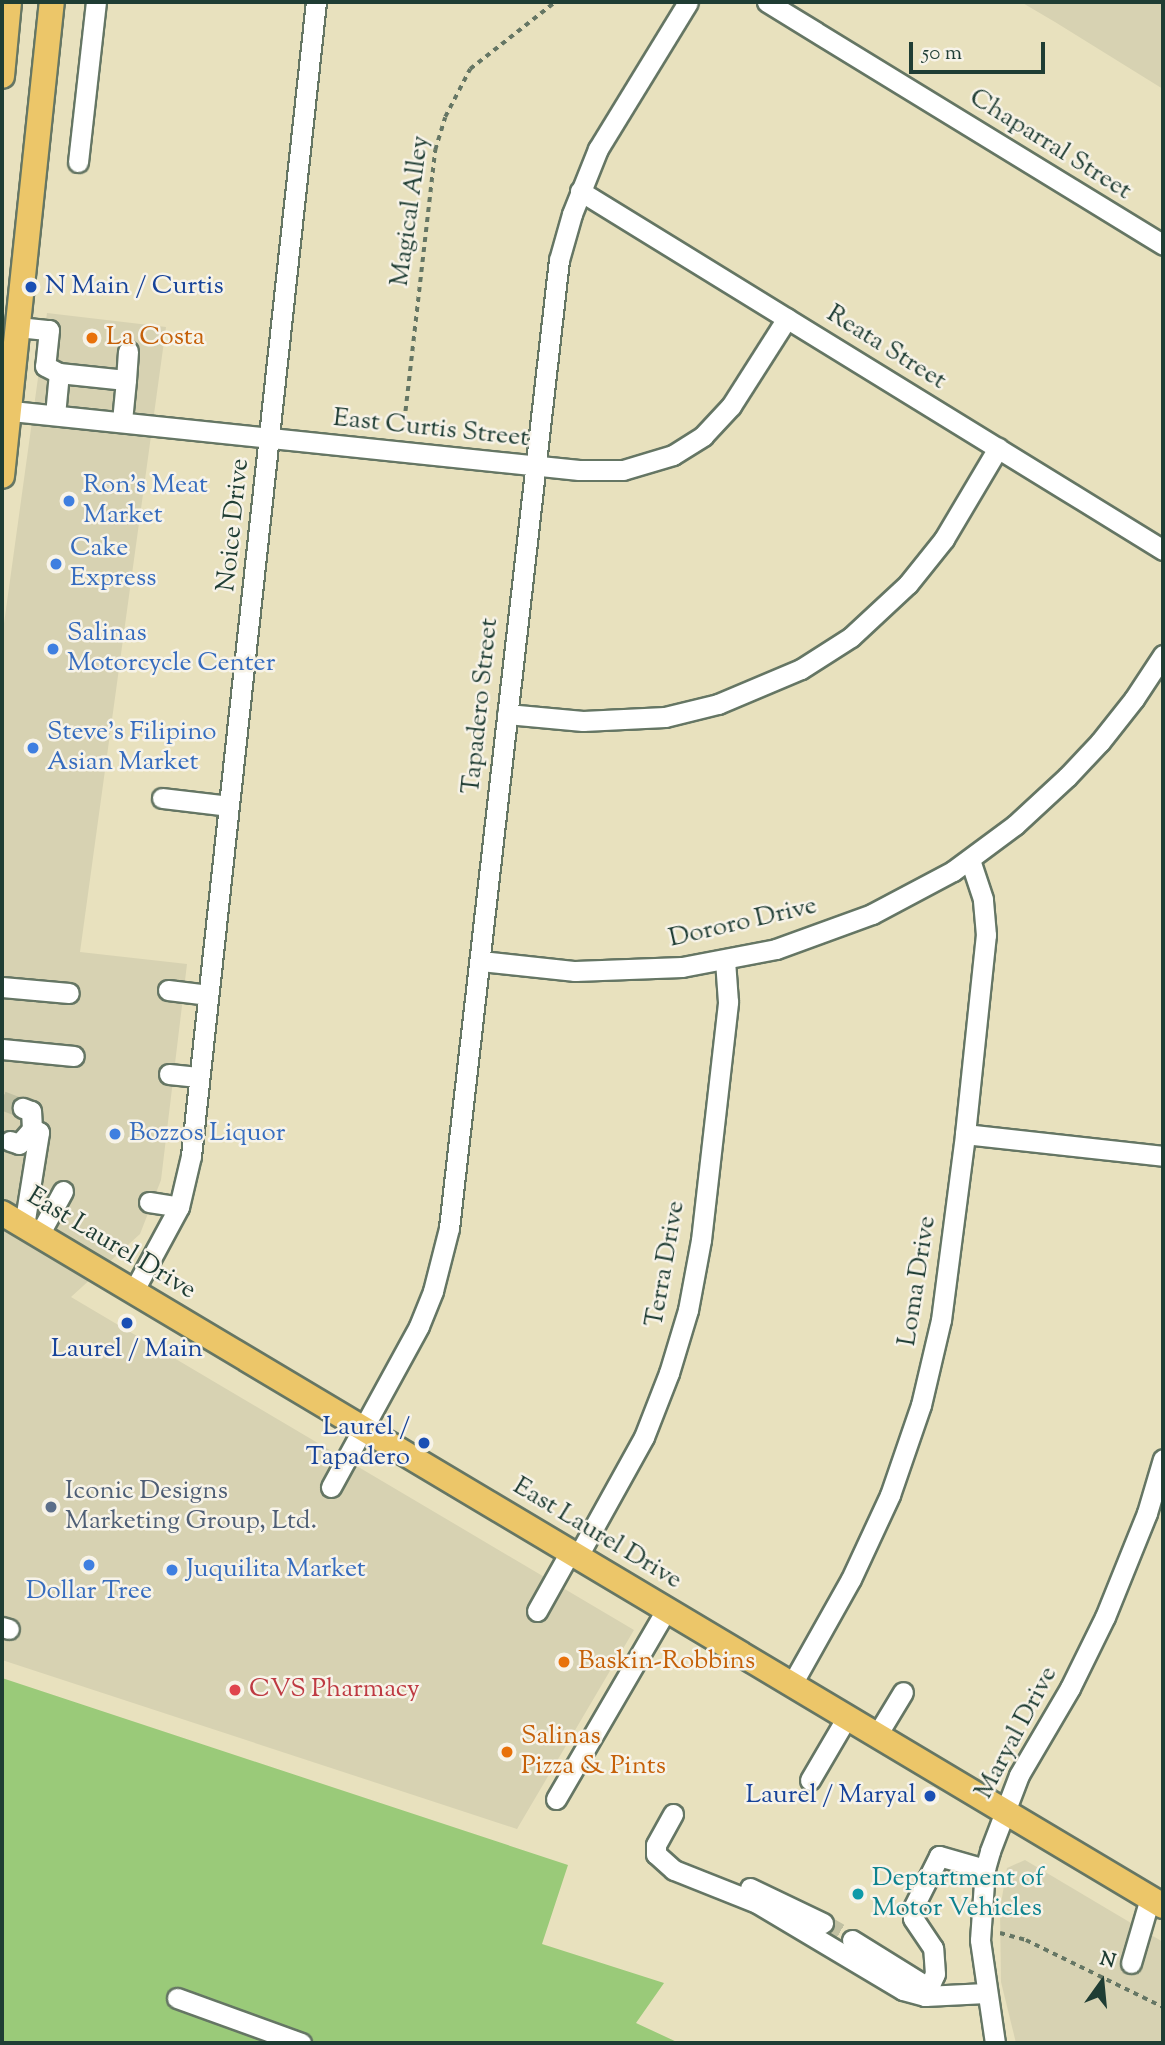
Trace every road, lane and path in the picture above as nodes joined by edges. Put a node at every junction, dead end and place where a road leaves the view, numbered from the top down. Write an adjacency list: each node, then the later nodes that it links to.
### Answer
1 (9, 2): 8 (main road)
2 (52, 2): 14 (main road)
3 (96, 2): 10 (street)
4 (316, 2): 22 (street, Noice Drive)
5 (555, 2): 21 (path, Magical Alley)
6 (688, 2): 11 (street, Tapadero Street)
7 (767, 2): 12 (street, Chaparral Street)
8 (3, 49): 9 (main road)
9 (2, 76)
10 (78, 162)
11 (580, 191): 13 (street, Reata Street); 24 (street, Tapadero Street)
12 (1163, 245)
13 (787, 317): 23 (street, Reata Street); 24 (street, East Curtis Street)
14 (19, 327): 16 (street); 18 (main road)
15 (128, 351): 17 (street)
16 (59, 373): 17 (street); 19 (street)
17 (125, 380): 20 (street)
18 (5, 410): 19 (street, East Curtis Street); 25 (main road)
19 (55, 415): 20 (street, East Curtis Street)
20 (122, 421): 22 (street, East Curtis Street)
21 (403, 431)
22 (270, 437): 24 (street, East Curtis Street); 30 (street, Noice Drive)
23 (998, 448): 26 (street, Reata Street); 28 (street)
24 (535, 466): 28 (street, Tapadero Street)
25 (2, 476)
26 (1163, 550)
27 (1163, 655): 31 (street, Dororo Drive)
28 (507, 714): 33 (street, Tapadero Street)
29 (162, 798): 30 (street)
30 (229, 806): 37 (street, Noice Drive)
31 (970, 860): 32 (street, Dororo Drive); 44 (street, Loma Drive)
32 (725, 960): 33 (street, Dororo Drive); 56 (street, Terra Drive)
33 (481, 961): 53 (street, Tapadero Street)
34 (2, 987): 36 (street)
35 (168, 990): 37 (street)
36 (69, 993)
37 (207, 995): 41 (street, Noice Drive)
38 (2, 1048): 39 (street)
39 (74, 1056)
40 (169, 1074): 41 (street)
41 (198, 1077): 49 (street, Noice Drive)
42 (23, 1108): 43 (street)
43 (32, 1129): 45 (street); 51 (street)
44 (965, 1134): 46 (street); 59 (street, Loma Drive)
45 (10, 1141)
46 (1163, 1156)
47 (62, 1191): 51 (street)
48 (149, 1202): 49 (street)
49 (179, 1207): 52 (street, Noice Drive)
50 (2, 1213): 51 (main road, East Laurel Drive)
51 (32, 1231): 52 (main road, East Laurel Drive)
52 (132, 1292): 53 (main road, East Laurel Drive)
53 (364, 1430): 55 (street, Tapadero Street); 56 (main road, East Laurel Drive)
54 (1163, 1459): 65 (street, Maryal Drive)
55 (331, 1487)
56 (574, 1554): 57 (main road, East Laurel Drive); 58 (street, Terra Drive)
57 (666, 1610): 59 (main road, East Laurel Drive); 64 (street)
58 (537, 1611)
59 (792, 1684): 61 (main road, East Laurel Drive)
60 (904, 1692): 62 (street)
61 (847, 1717): 62 (main road, East Laurel Drive); 63 (street)
62 (877, 1735): 65 (main road, East Laurel Drive)
63 (810, 1780)
64 (556, 1799)
65 (1004, 1811): 68 (street, Maryal Drive); 69 (main road, East Laurel Drive)
66 (673, 1814): 67 (street)
67 (665, 1863): 70 (street); 74 (street)
68 (985, 1869): 74 (street); 75 (street, Maryal Drive)
69 (1157, 1902): 73 (street)
70 (823, 1923)
71 (997, 1933): 77 (path)
72 (852, 1940): 74 (street)
73 (1131, 1963)
74 (927, 1992): 75 (street)
75 (986, 1993): 79 (street, Maryal Drive)
76 (177, 1998): 78 (street)
77 (1163, 2007)
78 (302, 2043)
79 (995, 2043)

